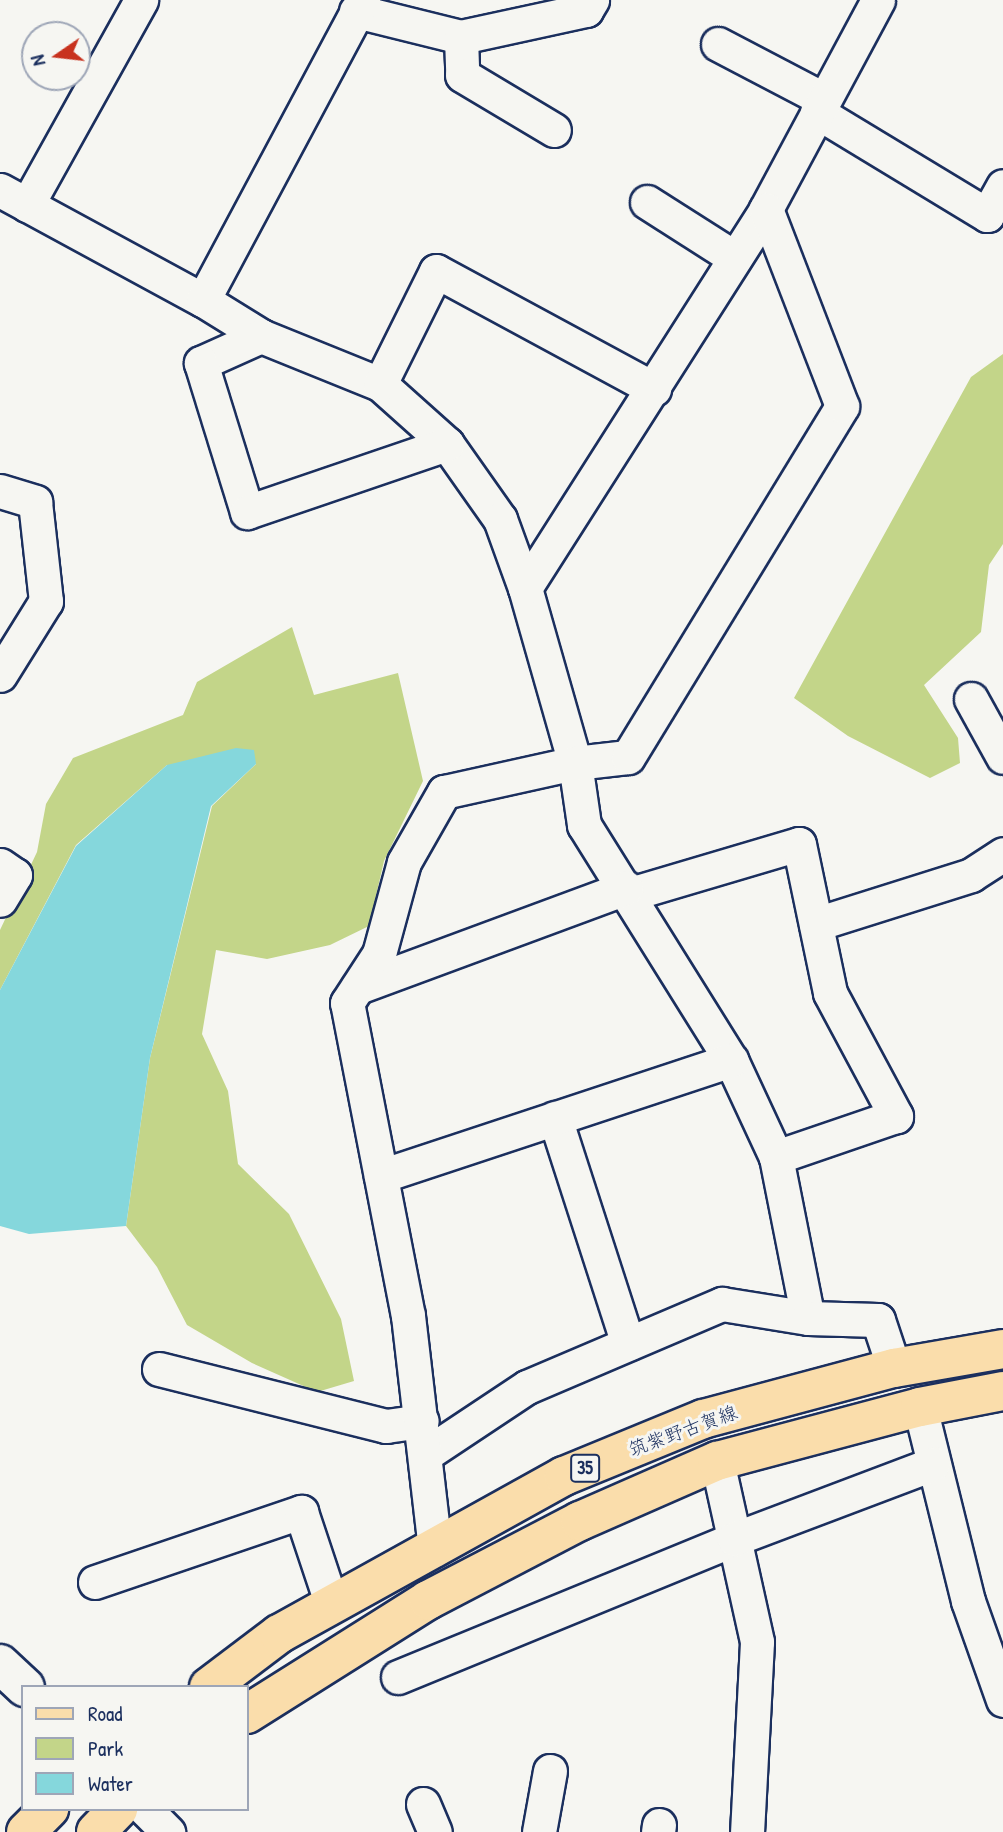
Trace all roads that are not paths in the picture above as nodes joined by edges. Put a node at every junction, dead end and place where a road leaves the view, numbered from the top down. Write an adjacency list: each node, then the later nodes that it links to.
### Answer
1 (141, 0): 10 (street)
2 (592, 0): 5 (street)
3 (878, 0): 7 (street)
4 (359, 6): 5 (street); 14 (street)
5 (461, 37): 8 (street)
6 (718, 44): 7 (street)
7 (820, 105): 9 (street); 12 (street)
8 (554, 130)
9 (1003, 186)
10 (14, 198): 14 (street)
11 (647, 202): 13 (street)
12 (766, 209): 13 (street); 24 (street)
13 (735, 258): 17 (street)
14 (203, 300): 15 (street)
15 (261, 337): 16 (street); 18 (street)
16 (380, 384): 17 (street); 18 (street)
17 (654, 389): 20 (street)
18 (447, 444): 20 (street)
19 (0, 491): 21 (street)
20 (525, 588): 24 (street)
21 (0, 675)
22 (971, 699): 23 (street)
23 (1003, 757)
24 (575, 763): 27 (street); 30 (street)
25 (1003, 854): 29 (street)
26 (0, 864): 28 (street)
27 (628, 891): 29 (street); 30 (street); 31 (street)
28 (0, 900)
29 (816, 924): 33 (street)
30 (358, 987): 34 (street)
31 (731, 1059): 32 (street); 33 (street)
32 (555, 1118): 34 (street); 36 (street)
33 (776, 1157): 35 (street)
34 (381, 1177): 42 (street)
35 (808, 1318): 36 (street); 38 (street)
36 (628, 1344): 43 (street)
37 (1003, 1349): 38 (main road, 筑紫野古賀線 / 35)
38 (894, 1368): 47 (main road, 筑紫野古賀線 / 35)
39 (159, 1369): 42 (street)
40 (1003, 1391): 41 (main road, 筑紫野古賀線 / 35)
41 (920, 1407): 44 (main road, 筑紫野古賀線 / 35); 45 (street)
42 (422, 1422): 43 (street)
43 (426, 1454): 47 (street)
44 (717, 1461): 46 (street); 55 (main road, 筑紫野古賀線 / 35)
45 (933, 1464): 46 (street); 54 (street)
46 (734, 1539): 51 (street); 64 (street)
47 (435, 1549): 49 (main road, 筑紫野古賀線 / 35)
48 (94, 1583): 49 (street)
49 (332, 1605): 53 (main road, 筑紫野古賀線 / 35)
50 (0, 1664): 52 (street)
51 (398, 1676)
52 (23, 1685)
53 (212, 1685)
54 (1003, 1700)
55 (248, 1713)
56 (550, 1771): 63 (street)
57 (47, 1811): 60 (main road)
58 (116, 1811): 61 (main road)
59 (147, 1811): 62 (street)
60 (26, 1832)
61 (96, 1832)
62 (169, 1832)
63 (539, 1832)
64 (747, 1832)

